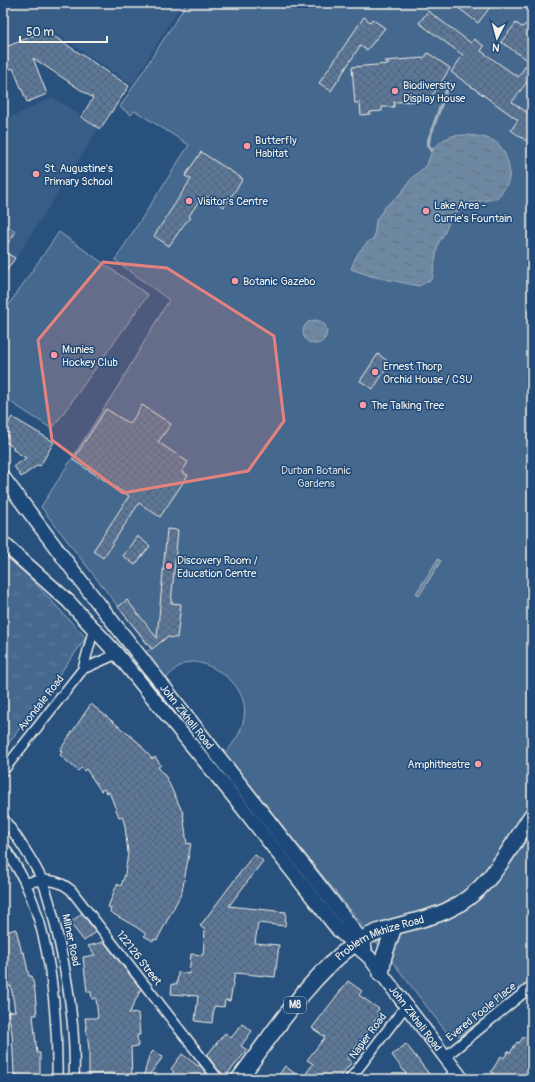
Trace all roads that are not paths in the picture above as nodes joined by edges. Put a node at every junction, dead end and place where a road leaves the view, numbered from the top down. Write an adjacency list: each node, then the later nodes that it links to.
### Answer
1 (3, 477): 13 (main road, John Zikhali Road)
2 (3, 543): 3 (main road, John Zikhali Road)
3 (94, 628): 4 (main road, John Zikhali Road); 5 (street, Avondale Road)
4 (117, 654): 5 (street, Avondale Road); 13 (main road, John Zikhali Road)
5 (83, 669): 6 (street, Avondale Road)
6 (3, 771)
7 (532, 815): 12 (main road, Problem Mkhize Road / M8)
8 (3, 818): 10 (street, Milner Road)
9 (3, 845): 11 (street)
10 (41, 879): 11 (street, 122126 Street); 17 (street, Milner Road); 25 (street, 122126 Street)
11 (26, 883): 18 (street)
12 (394, 927): 13 (main road, Problem Mkhize Road / M8); 14 (main road)
13 (357, 942): 14 (main road, John Zikhali Road); 26 (main road, Problem Mkhize Road / M8)
14 (381, 974): 16 (main road, John Zikhali Road)
15 (532, 986): 19 (street, Evered Poole Place)
16 (405, 1007): 19 (main road, John Zikhali Road); 27 (street, Napier Road)
17 (72, 1015): 18 (street); 21 (street, Milner Road)
18 (55, 1017): 20 (street)
19 (445, 1057): 22 (main road, John Zikhali Road)
20 (57, 1064): 21 (street); 23 (street)
21 (75, 1064): 24 (street, Milner Road)
22 (456, 1076)
23 (57, 1079)
24 (74, 1079)
25 (218, 1079)
26 (239, 1079)
27 (350, 1079)

